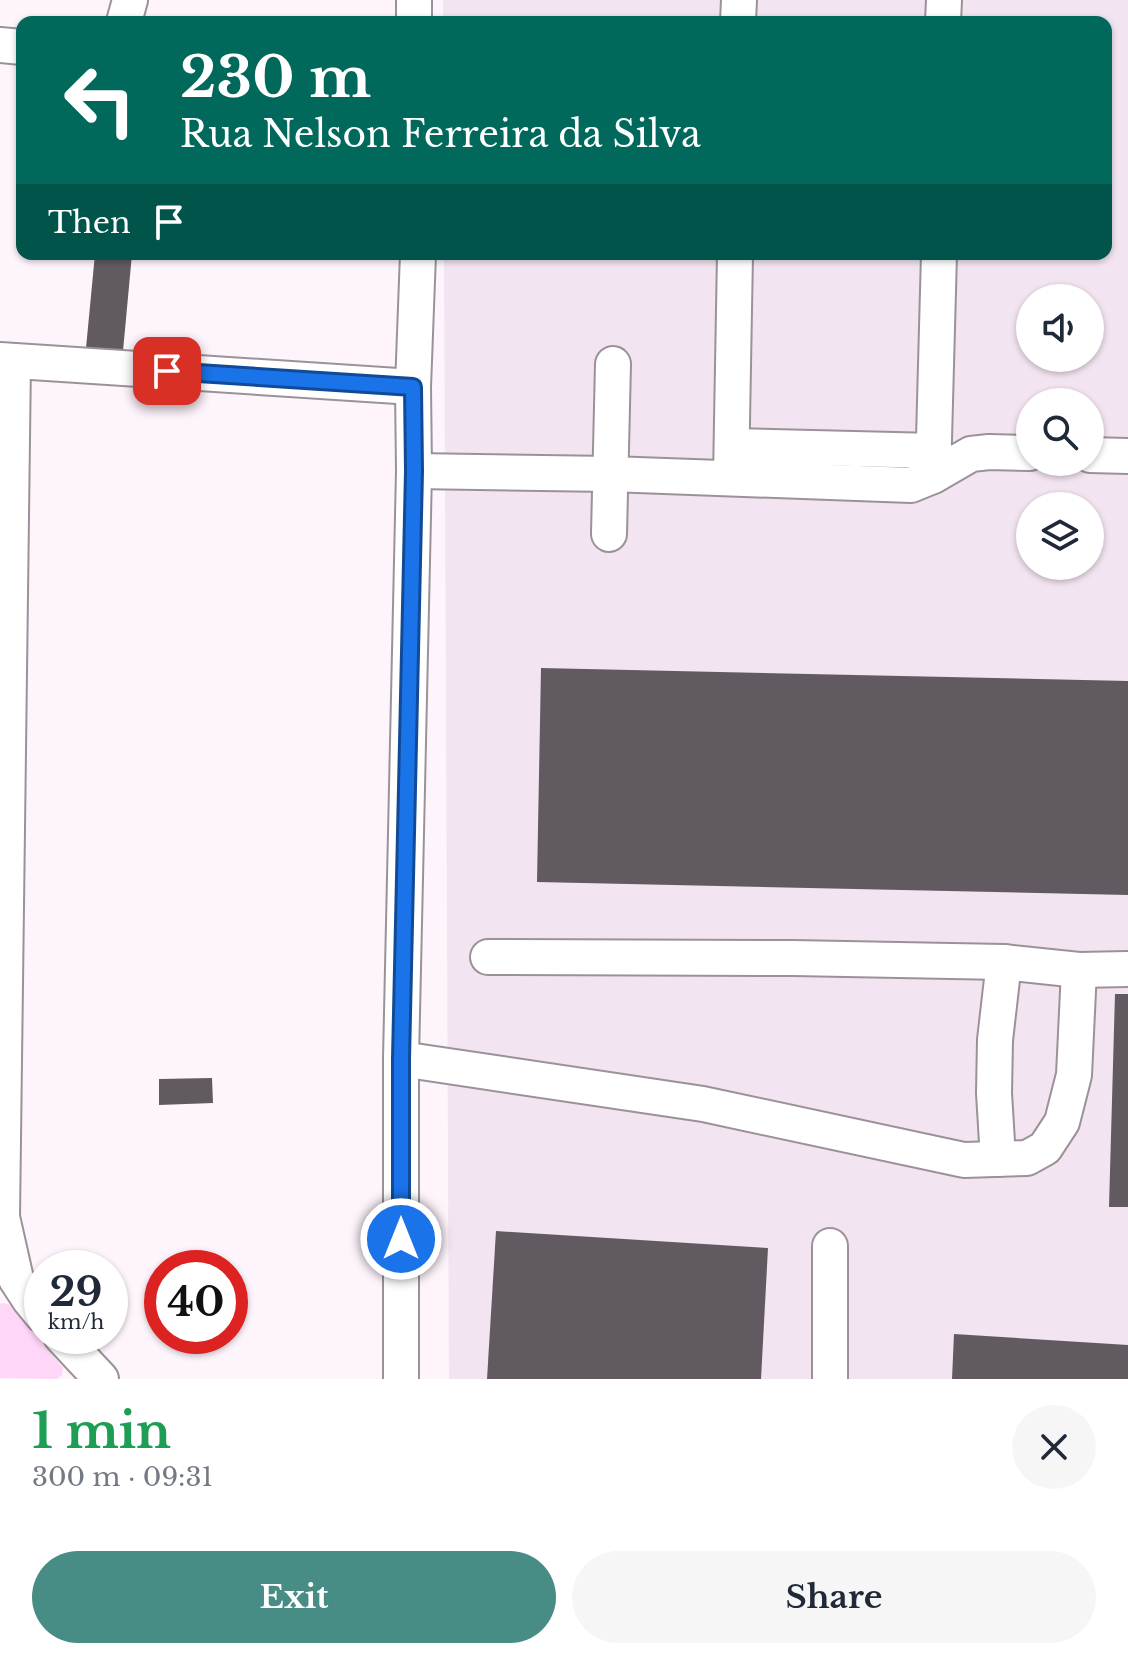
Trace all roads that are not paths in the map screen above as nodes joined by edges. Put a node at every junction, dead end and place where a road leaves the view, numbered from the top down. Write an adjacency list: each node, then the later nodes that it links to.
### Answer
1 (418, 260): 6 (street)
2 (735, 260): 10 (street)
3 (939, 260): 11 (street)
4 (7, 360): 6 (street); 21 (street)
5 (613, 364): 13 (street)
6 (413, 387): 12 (street)
7 (1016, 453): 11 (street)
8 (1104, 455): 9 (street)
9 (1128, 456)
10 (732, 462): 11 (street); 13 (street)
11 (934, 464)
12 (414, 471): 13 (street); 19 (street)
13 (610, 474): 14 (street)
14 (609, 534)
15 (488, 957): 16 (street)
16 (1004, 962): 18 (street); 20 (street)
17 (1128, 969): 18 (street)
18 (1079, 970): 20 (street)
19 (401, 1059): 20 (street); 26 (street)
20 (998, 1159)
21 (1, 1222): 23 (street)
22 (830, 1246): 27 (street)
23 (24, 1303)
24 (78, 1354): 25 (street)
25 (101, 1379)
26 (401, 1379)
27 (830, 1379)

